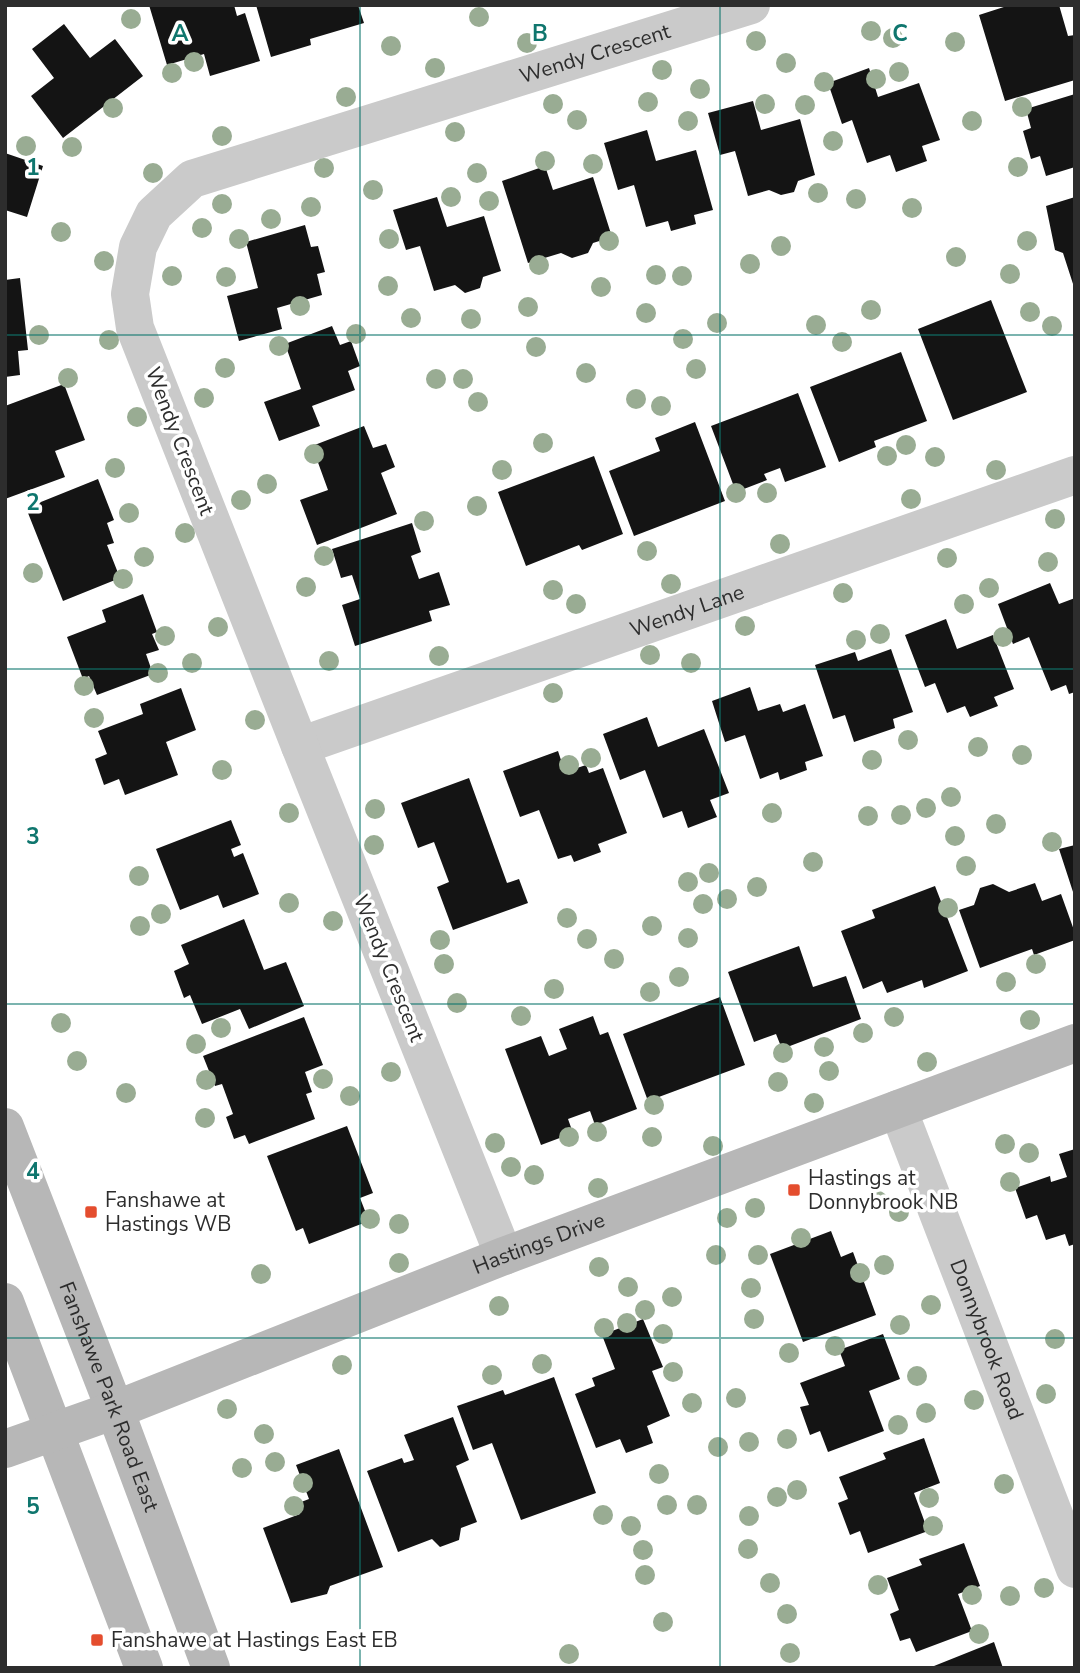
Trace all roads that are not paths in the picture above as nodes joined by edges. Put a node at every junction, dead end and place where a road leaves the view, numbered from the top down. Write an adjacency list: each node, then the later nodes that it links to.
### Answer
1 (751, 5): 3 (street, Wendy Crescent)
2 (1075, 475): 3 (street, Wendy Lane)
3 (300, 746): 7 (street, Wendy Crescent)
4 (1075, 1043): 5 (street, Hastings Drive)
5 (898, 1109): 7 (street, Hastings Drive); 12 (street, Donnybrook Road)
6 (5, 1127): 9 (street, Fanshawe Park Road East)
7 (504, 1256): 9 (street, Hastings Drive)
8 (5, 1302): 10 (street)
9 (115, 1410): 10 (street, Hastings Drive); 14 (street, Fanshawe Park Road East)
10 (55, 1432): 11 (street, Hastings Drive); 13 (street)
11 (5, 1449)
12 (1075, 1569)
13 (144, 1668)
14 (212, 1668)

